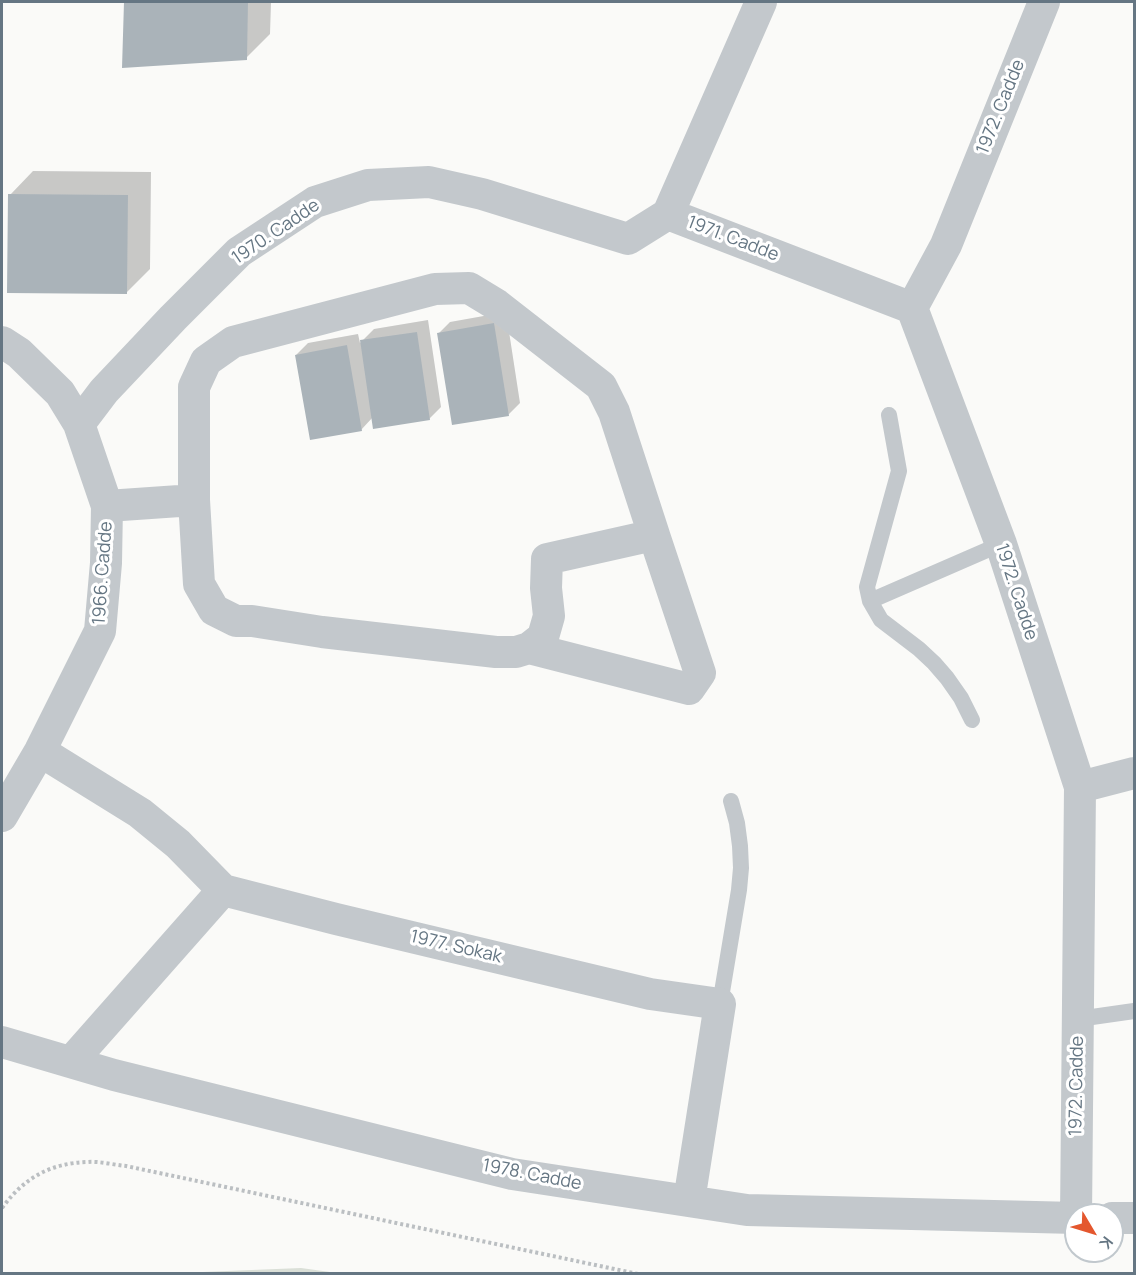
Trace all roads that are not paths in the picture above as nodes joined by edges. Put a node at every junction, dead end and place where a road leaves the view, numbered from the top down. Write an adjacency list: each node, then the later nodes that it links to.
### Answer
1 (761, 2): 3 (street, 1971. Cadde)
2 (1044, 2): 4 (street, 1972. Cadde)
3 (668, 214): 4 (street, 1971. Cadde); 7 (street, 1970. Cadde)
4 (912, 308): 11 (street, 1972. Cadde)
5 (2, 342): 7 (street, 1966. Cadde)
6 (889, 415): 12 (lane)
7 (79, 424): 9 (street, 1966. Cadde)
8 (194, 500): 9 (street); 10 (street); 13 (street)
9 (107, 506): 15 (street, 1966. Cadde)
10 (654, 535): 13 (street); 13 (street)
11 (1001, 544): 12 (lane); 17 (street, 1972. Cadde)
12 (870, 601): 14 (lane)
13 (529, 648)
14 (972, 720)
15 (40, 751): 19 (street, 1966. Cadde); 20 (street)
16 (1134, 773): 17 (street)
17 (1080, 788): 23 (street, 1972. Cadde)
18 (731, 801): 21 (lane)
19 (2, 816)
20 (223, 890): 21 (street, 1977. Sokak); 25 (street)
21 (720, 1004): 26 (street)
22 (1134, 1011): 23 (lane)
23 (1078, 1019): 27 (street, 1972. Cadde)
24 (2, 1042): 25 (street, 1978. Cadde)
25 (71, 1062): 26 (street, 1978. Cadde)
26 (688, 1201): 28 (street, 1978. Cadde)
27 (1076, 1203)
28 (1064, 1218)

